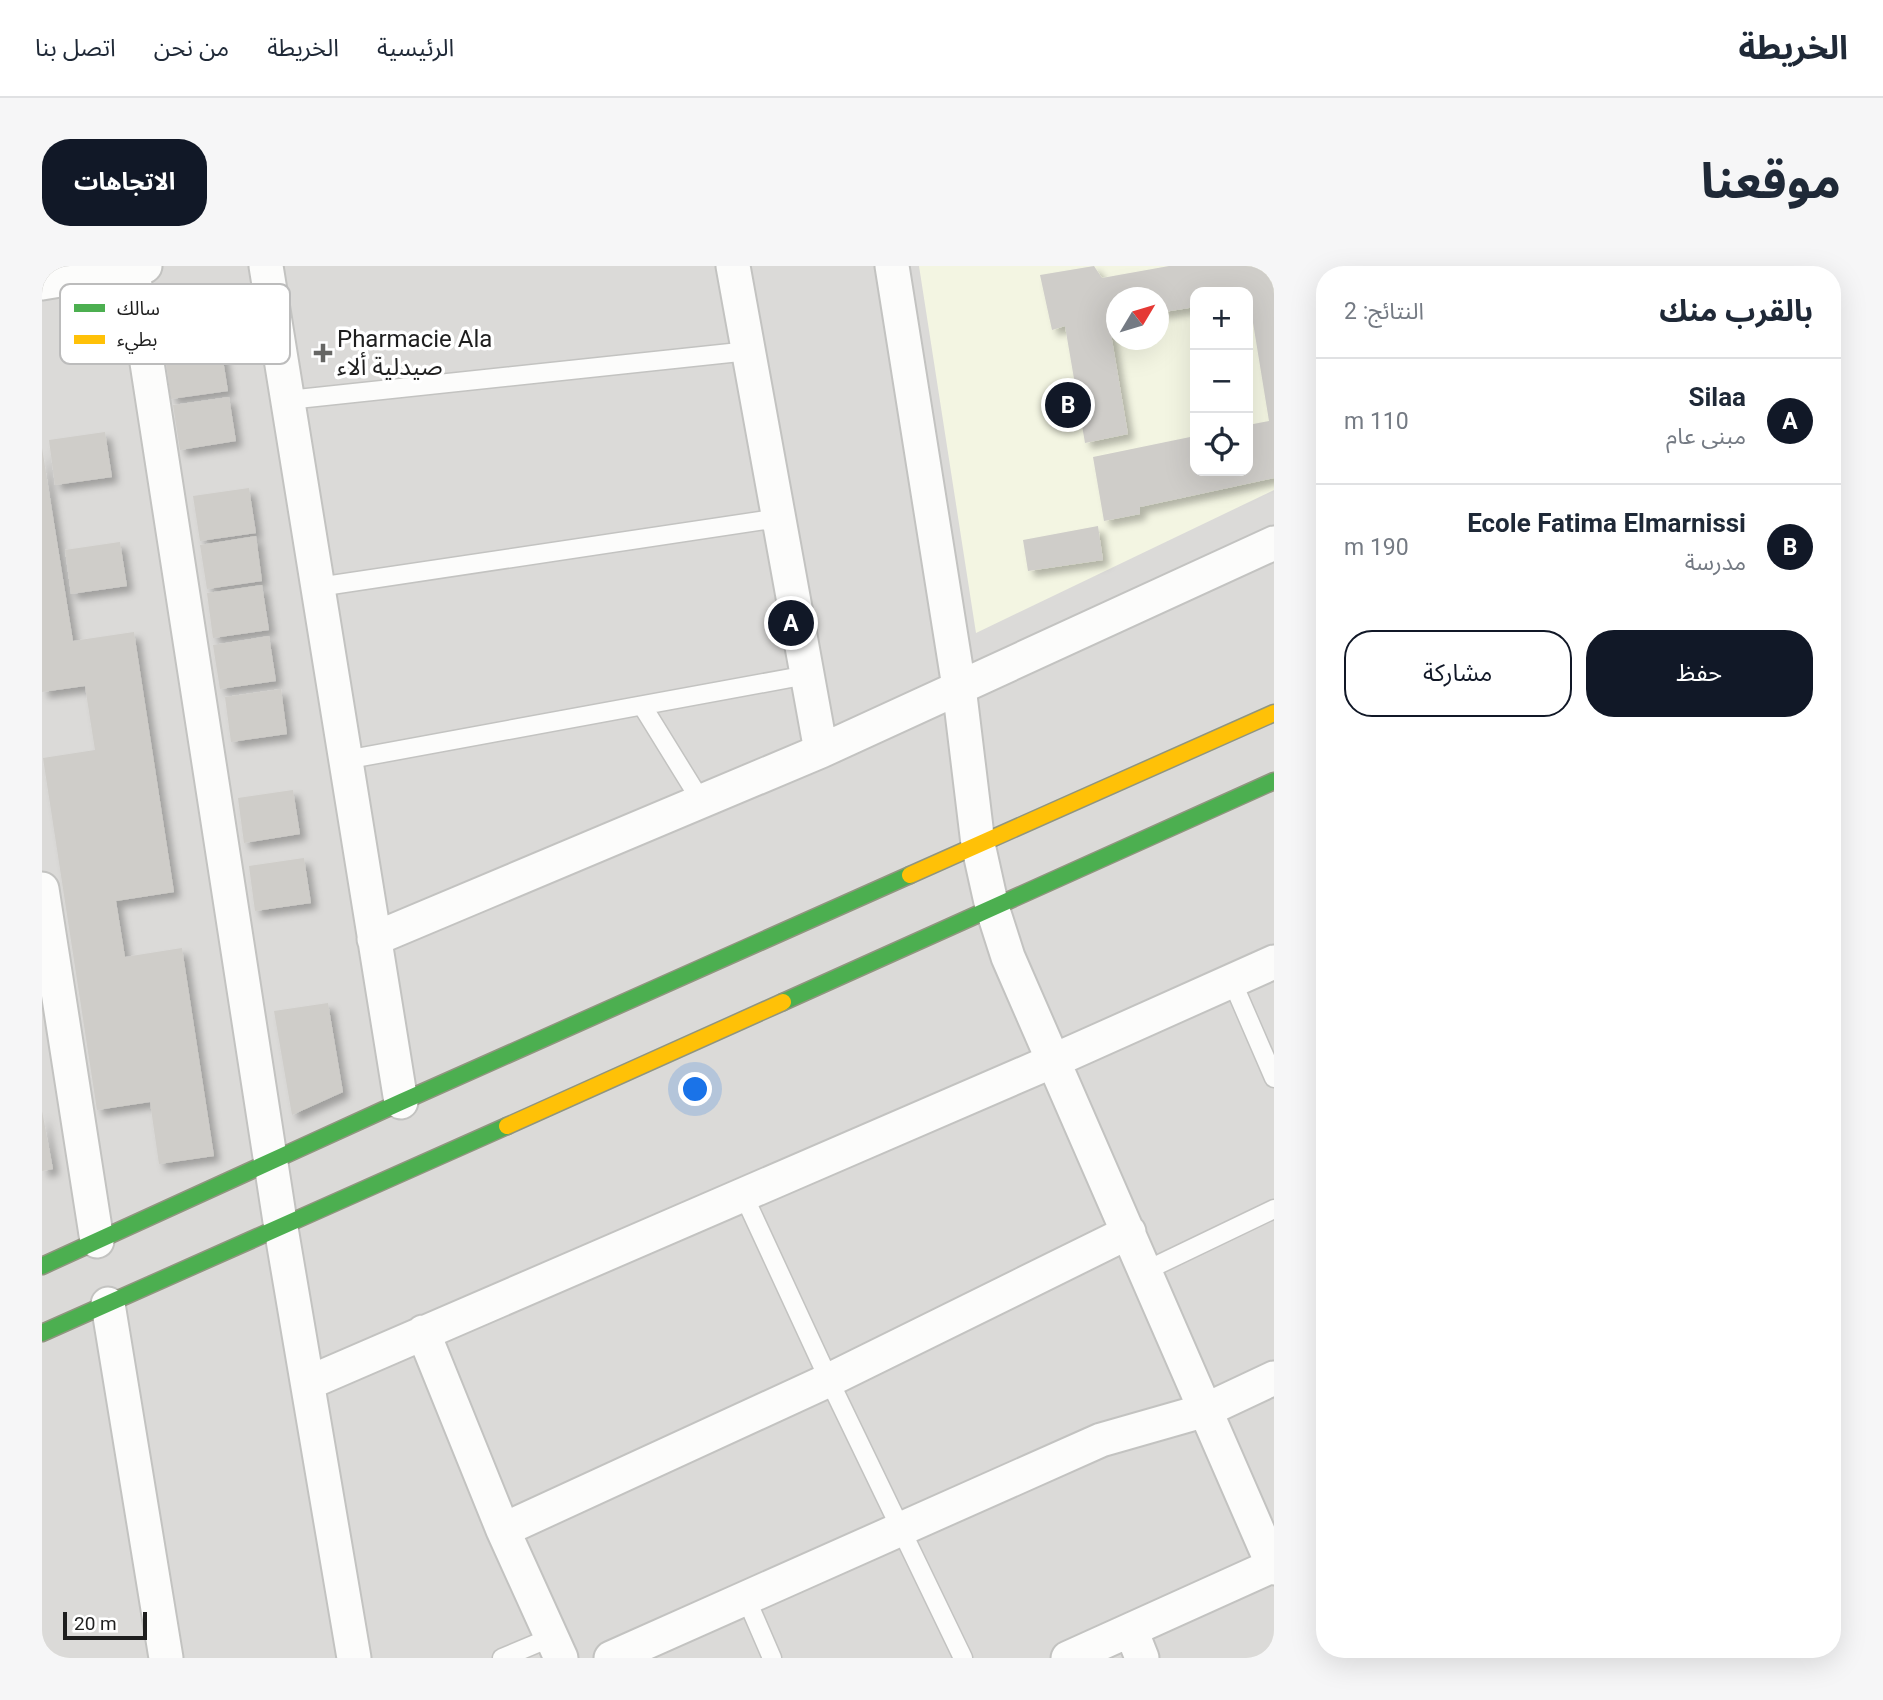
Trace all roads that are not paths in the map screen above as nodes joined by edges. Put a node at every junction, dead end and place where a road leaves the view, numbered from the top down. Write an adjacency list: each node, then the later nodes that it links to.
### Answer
1 (266, 266): 6 (street)
2 (733, 266): 7 (street)
3 (892, 266): 15 (street)
4 (136, 267): 5 (street)
5 (42, 284)
6 (269, 284)
7 (748, 351): 10 (lane); 11 (street)
8 (151, 364): 31 (street)
9 (282, 364): 10 (street)
10 (288, 400): 13 (street)
11 (779, 519): 13 (lane); 14 (street)
12 (1274, 543): 15 (street)
13 (318, 587): 19 (street)
14 (807, 675): 16 (lane); 18 (street)
15 (959, 687): 18 (street); 22 (street)
16 (643, 707): 19 (lane); 21 (lane)
17 (1274, 713): 22 (street)
18 (821, 751): 21 (street)
19 (345, 760): 25 (street)
20 (1274, 781): 24 (street)
21 (701, 801): 25 (street)
22 (978, 844): 24 (street); 30 (street)
23 (42, 890): 36 (street)
24 (992, 907): 28 (street); 34 (street)
25 (374, 939): 30 (street)
26 (1274, 962): 27 (street)
27 (1232, 981): 28 (street); 29 (lane)
28 (1055, 1060): 32 (street); 35 (street)
29 (1274, 1078)
30 (401, 1102): 31 (street)
31 (271, 1162): 34 (street); 36 (street)
32 (743, 1194): 41 (street); 43 (lane)
33 (1274, 1209): 38 (lane)
34 (281, 1228): 39 (street); 44 (street)
35 (1129, 1232): 38 (street); 43 (street)
36 (97, 1241): 37 (street)
37 (42, 1266)
38 (1145, 1270): 45 (street)
39 (108, 1304): 40 (street); 52 (street)
40 (42, 1332)
41 (423, 1332): 44 (street); 47 (street)
42 (1274, 1378): 45 (street)
43 (829, 1380): 46 (lane); 47 (street)
44 (307, 1383): 53 (street)
45 (1206, 1410): 46 (street); 48 (street)
46 (901, 1528): 49 (street); 57 (lane)
47 (503, 1530): 51 (street)
48 (1274, 1566): 50 (street)
49 (746, 1598): 55 (street); 56 (lane)
50 (1136, 1644): 58 (street)
51 (556, 1647): 54 (lane)
52 (166, 1658)
53 (354, 1658)
54 (502, 1658)
55 (611, 1658)
56 (772, 1658)
57 (962, 1658)
58 (1068, 1658)

